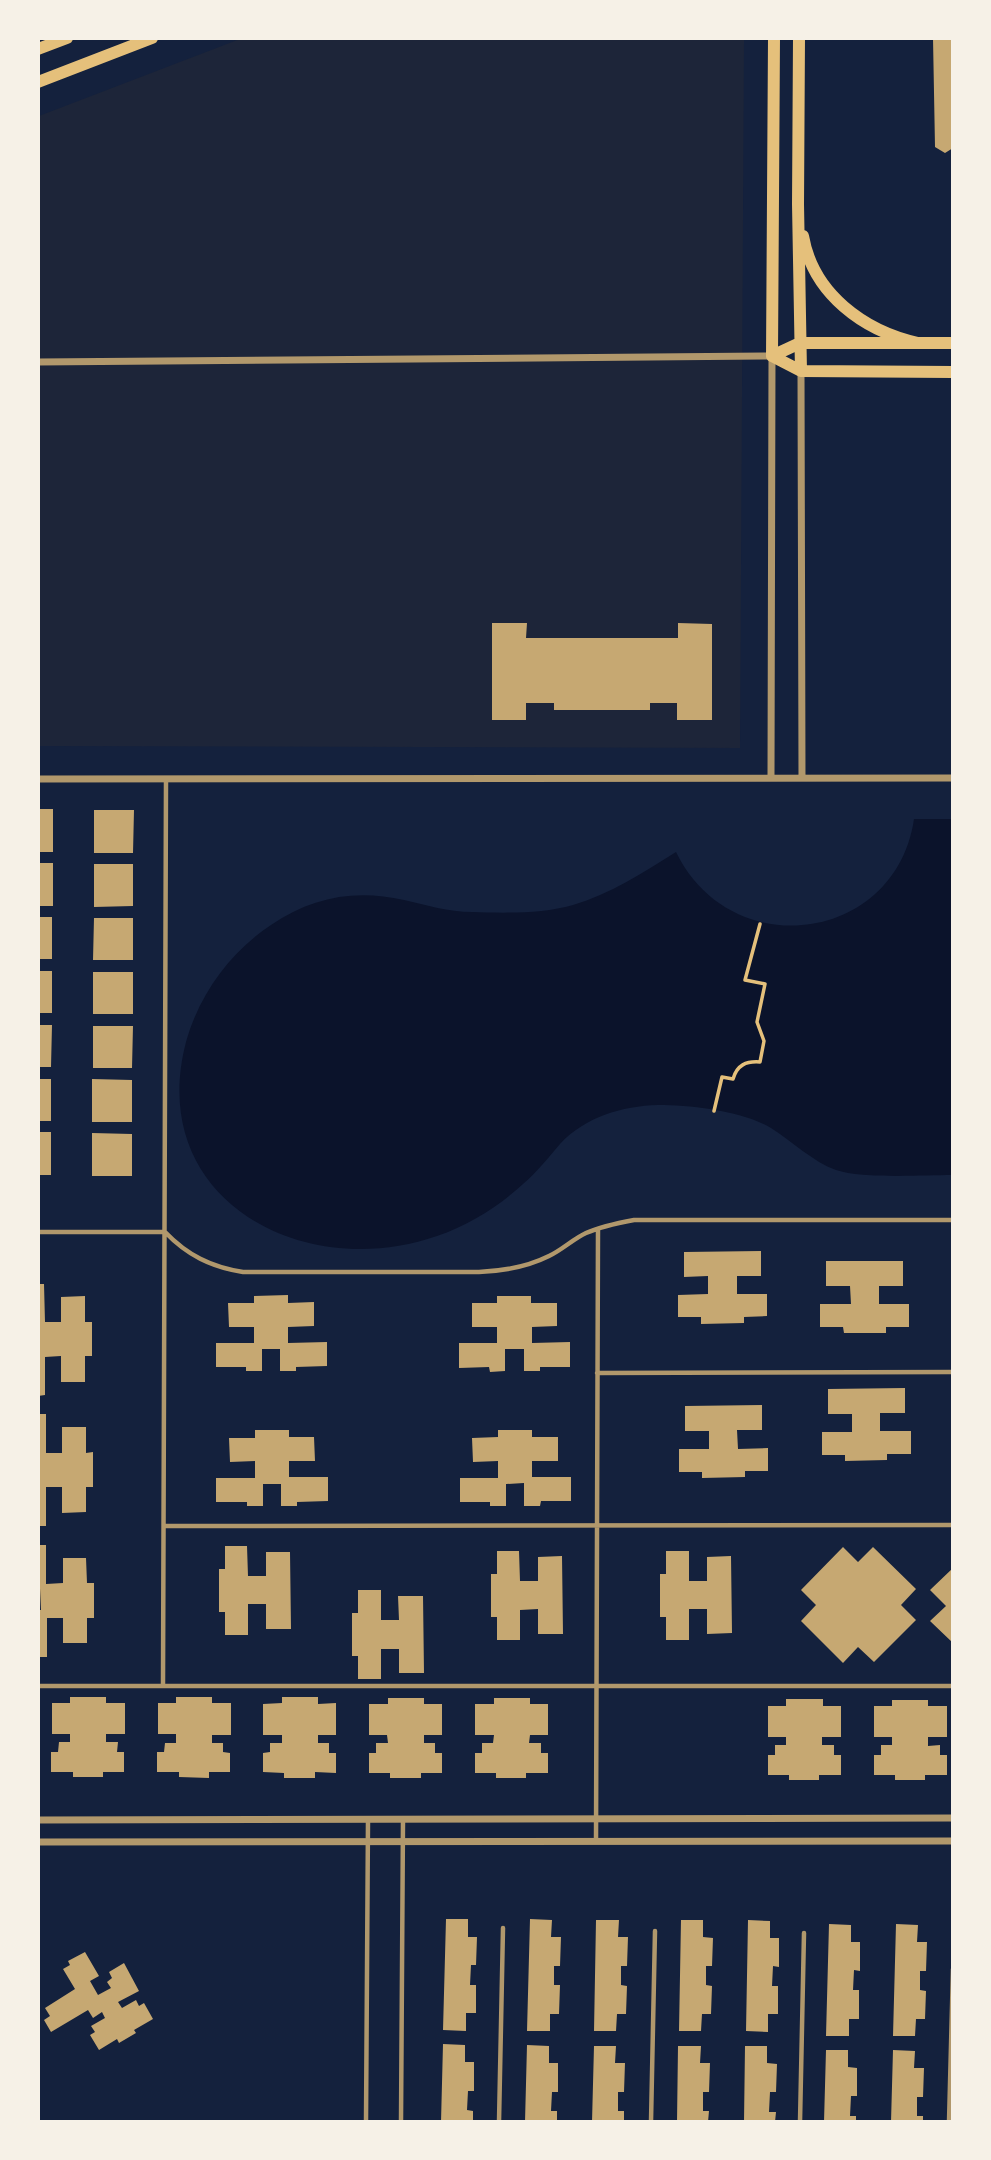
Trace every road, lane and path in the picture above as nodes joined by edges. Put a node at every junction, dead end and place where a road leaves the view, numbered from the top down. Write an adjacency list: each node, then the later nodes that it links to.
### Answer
1 (67, 38): 5 (main road)
2 (152, 38): 6 (main road)
3 (775, 38): 11 (main road)
4 (799, 38): 7 (main road)
5 (38, 49)
6 (38, 82)
7 (798, 204): 8 (main road); 9 (main road)
8 (800, 342): 9 (main road); 11 (main road); 13 (main road)
9 (918, 343): 10 (main road)
10 (953, 343)
11 (772, 356): 12 (street); 13 (main road); 15 (street)
12 (38, 362)
13 (801, 371): 14 (main road); 16 (street)
14 (953, 372)
15 (771, 778): 16 (street); 19 (street)
16 (802, 778): 17 (street)
17 (953, 778)
18 (38, 779): 19 (street)
19 (166, 779): 24 (lane)
20 (760, 923): 21 (path)
21 (714, 1111)
22 (953, 1220): 23 (lane)
23 (598, 1229): 24 (lane); 27 (lane)
24 (165, 1231): 25 (lane); 29 (lane)
25 (38, 1232)
26 (953, 1372): 27 (lane)
27 (597, 1373): 30 (lane)
28 (953, 1525): 30 (lane)
29 (164, 1526): 30 (lane); 32 (lane)
30 (597, 1526): 33 (lane)
31 (38, 1686): 32 (lane)
32 (163, 1686): 33 (lane)
33 (596, 1686): 34 (lane); 38 (lane)
34 (953, 1686)
35 (953, 1818): 38 (street)
36 (368, 1819): 37 (street); 39 (street); 43 (lane)
37 (403, 1819): 38 (street); 44 (lane)
38 (596, 1819): 41 (lane)
39 (38, 1820)
40 (953, 1840): 41 (street)
41 (596, 1841): 44 (street)
42 (38, 1842): 43 (street)
43 (368, 1842): 44 (street); 49 (lane)
44 (403, 1842): 50 (lane)
45 (503, 1928): 51 (lane)
46 (654, 1931): 52 (lane)
47 (804, 1933): 53 (lane)
48 (953, 1969): 54 (lane)
49 (366, 2122)
50 (401, 2122)
51 (499, 2122)
52 (651, 2122)
53 (800, 2122)
54 (949, 2122)

